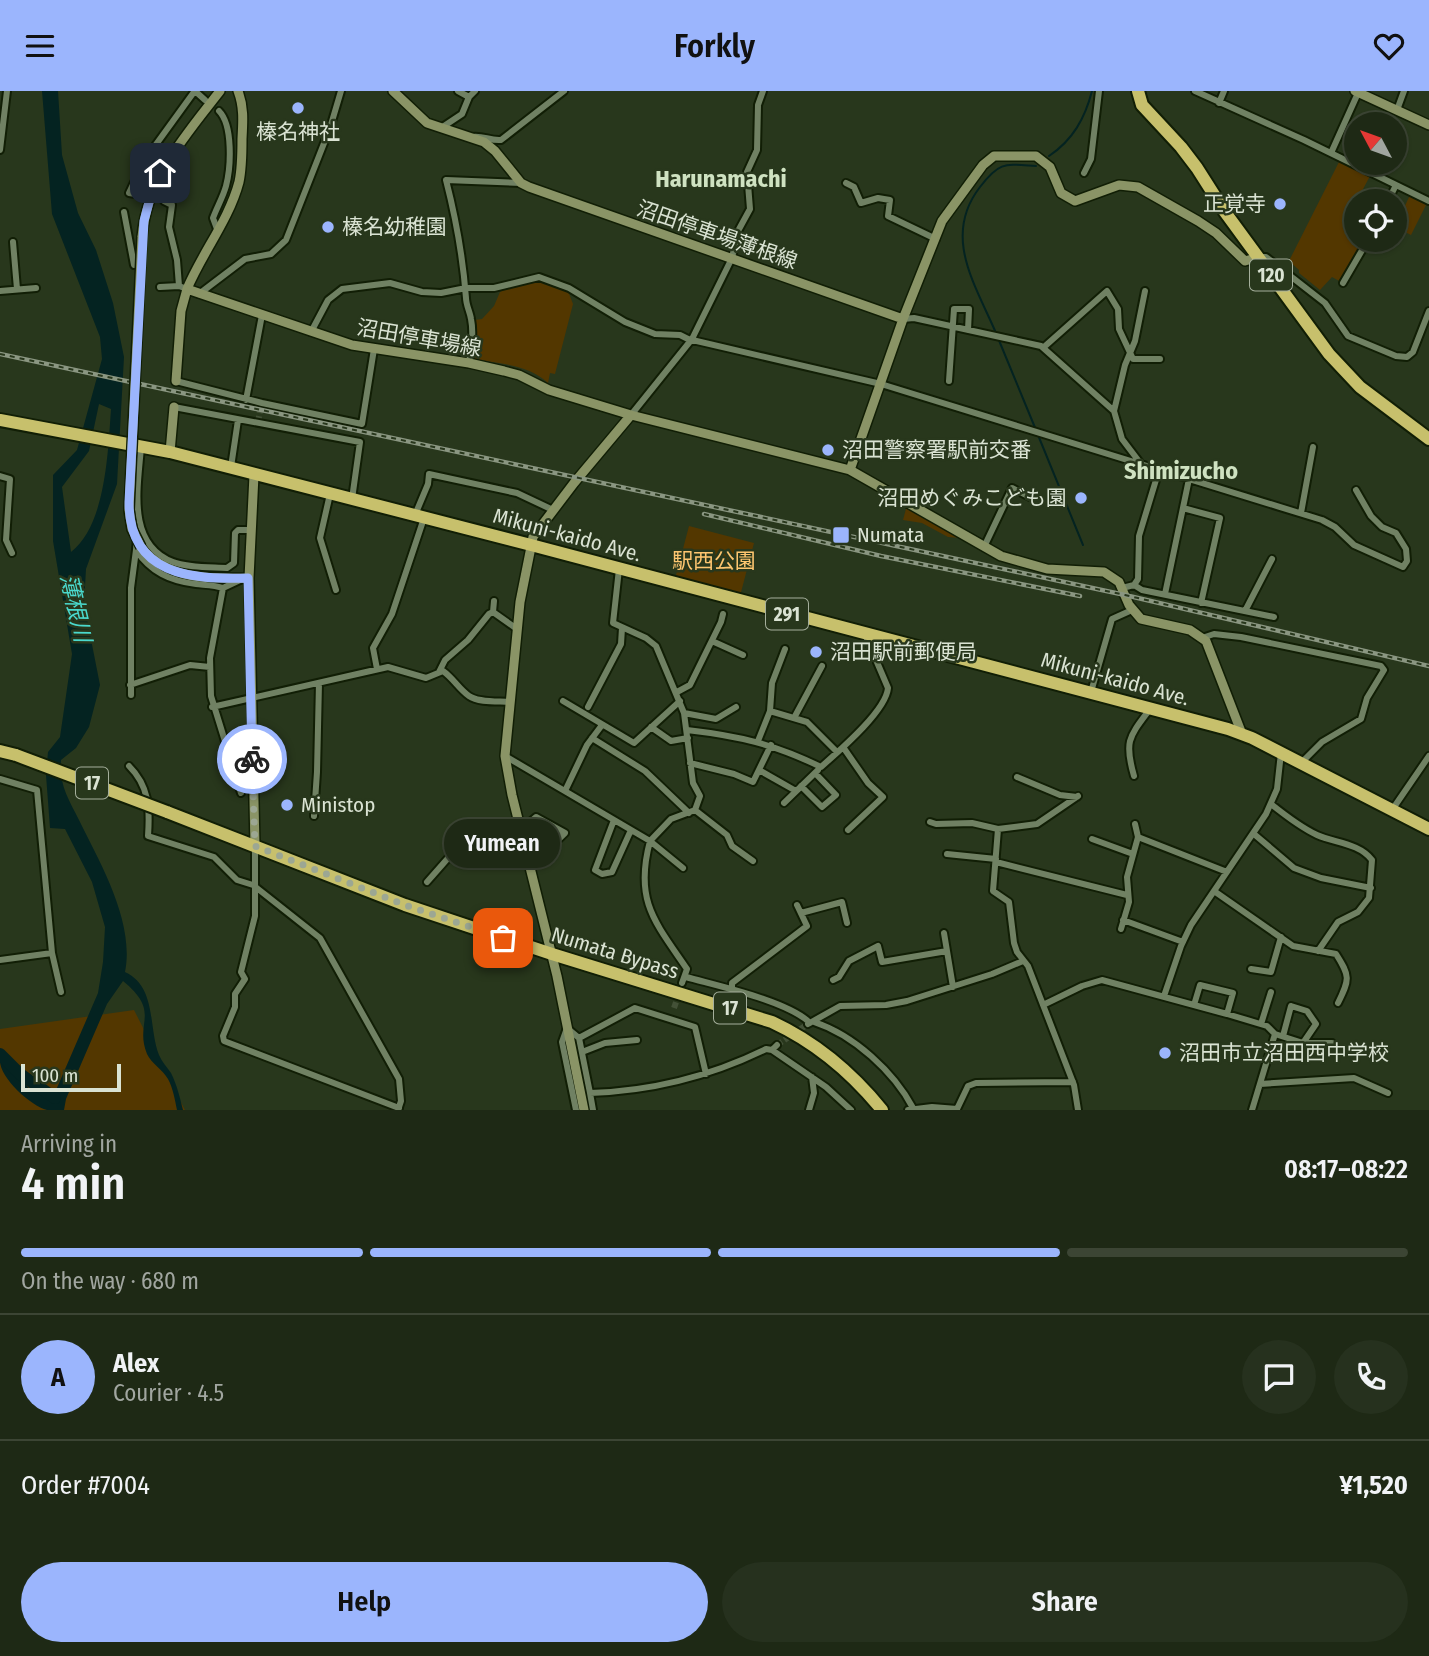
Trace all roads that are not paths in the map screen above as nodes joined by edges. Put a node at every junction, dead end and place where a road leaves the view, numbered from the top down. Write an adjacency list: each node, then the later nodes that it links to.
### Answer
1 (7, 91): 25 (street)
2 (220, 91): 96 (main road, bridge)
3 (238, 91): 36 (main road)
4 (341, 91): 51 (street)
5 (393, 91): 23 (main road)
6 (458, 91): 17 (street)
7 (475, 91): 17 (street)
8 (565, 91): 24 (street)
9 (763, 91): 41 (street)
10 (1099, 91): 27 (street)
11 (1138, 91): 40 (highway, 120)
12 (1195, 91): 19 (street)
13 (1224, 91): 19 (street)
14 (1404, 91): 20 (street)
15 (194, 92): 18 (street); 32 (street)
16 (1357, 92): 20 (main road); 26 (street)
17 (469, 97): 23 (street)
18 (205, 100)
19 (1219, 103): 26 (street)
20 (1397, 110): 22 (main road)
21 (219, 111): 36 (street)
22 (1429, 125)
23 (441, 128): 24 (main road)
24 (472, 137): 28 (main road)
25 (0, 150)
26 (1331, 153): 30 (street)
27 (1084, 173)
28 (521, 183): 41 (main road, 沼田停車場薄根線); 47 (street)
29 (846, 183): 37 (street)
30 (1396, 185): 31 (street); 34 (street)
31 (1394, 189)
32 (142, 195)
33 (164, 201): 44 (street)
34 (1429, 201)
35 (124, 212): 42 (street)
36 (217, 229): 44 (main road)
37 (936, 239): 40 (main road); 54 (main road)
38 (13, 242): 48 (street)
39 (1361, 252): 43 (street)
40 (1259, 257): 52 (street); 73 (highway, 120)
41 (732, 258): 54 (main road, 沼田停車場薄根線); 58 (street)
42 (134, 265)
43 (1343, 282)
44 (183, 287): 46 (street); 51 (main road, 沼田停車場線); 64 (main road)
45 (36, 288): 48 (street)
46 (160, 288)
47 (466, 288): 57 (street); 58 (street); 63 (street)
48 (17, 289): 49 (street)
49 (0, 291)
50 (1145, 291): 61 (street)
51 (199, 294): 53 (main road, 沼田停車場線)
52 (1429, 311)
53 (262, 315): 57 (main road, 沼田停車場線); 67 (street)
54 (904, 319): 55 (street); 66 (main road)
55 (953, 327): 56 (street); 56 (street); 65 (street)
56 (968, 330): 59 (street)
57 (311, 332): 60 (main road, 沼田停車場線)
58 (692, 339): 66 (street); 70 (street)
59 (1044, 347): 61 (street); 69 (street)
60 (374, 349): 63 (main road, 沼田停車場線); 67 (street)
61 (1130, 355): 62 (street); 69 (street)
62 (1160, 359)
63 (469, 363): 70 (main road, 沼田停車場線)
64 (176, 381): 67 (street)
65 (948, 381)
66 (881, 384): 77 (street); 79 (main road)
67 (246, 400)
68 (174, 407): 72 (street); 76 (main road)
69 (1114, 411): 77 (street)
70 (631, 415): 79 (main road, 沼田停車場線); 89 (main road)
71 (0, 420): 74 (highway, Mikuni-kaido Ave. / 291)
72 (238, 420): 78 (street); 87 (street)
73 (1429, 439)
74 (135, 445): 76 (highway, Mikuni-kaido Ave. / 291); 92 (street)
75 (1313, 447): 90 (street)
76 (170, 452): 78 (highway, Mikuni-kaido Ave. / 291)
77 (1141, 464): 80 (street)
78 (231, 469): 81 (highway, Mikuni-kaido Ave. / 291)
79 (850, 470): 95 (main road, 沼田停車場線)
80 (1159, 470): 83 (street); 101 (street)
81 (254, 475): 85 (highway, Mikuni-kaido Ave. / 291); 93 (main road)
82 (0, 476): 97 (street)
83 (1189, 479): 88 (street); 90 (street)
84 (1356, 490): 90 (street)
85 (330, 494): 87 (highway, Mikuni-kaido Ave. / 291); 104 (street)
86 (1032, 498): 95 (street)
87 (352, 499): 91 (highway, Mikuni-kaido Ave. / 291)
88 (1183, 508): 105 (street); 107 (street)
89 (553, 510): 91 (street); 94 (main road)
90 (1301, 513)
91 (419, 516): 94 (highway, Mikuni-kaido Ave. / 291); 122 (street)
92 (139, 523): 93 (street); 96 (street)
93 (251, 530): 100 (main road)
94 (531, 545): 99 (highway, Mikuni-kaido Ave. / 291); 114 (main road)
95 (984, 547): 103 (main road, 沼田停車場線)
96 (138, 548): 100 (main road); 102 (street); 125 (street)
97 (12, 553)
98 (1272, 559): 109 (street)
99 (619, 569): 113 (street); 115 (highway, Mikuni-kaido Ave. / 291)
100 (245, 578): 102 (street); 129 (main road)
101 (1134, 585): 103 (street); 105 (street)
102 (223, 588): 121 (street)
103 (1122, 588): 108 (main road)
104 (336, 590)
105 (1166, 594): 107 (street)
106 (494, 601): 110 (street)
107 (1201, 603): 109 (street)
108 (1132, 610): 116 (main road); 127 (street)
109 (1245, 611): 112 (street)
110 (493, 612): 114 (street); 123 (street)
111 (723, 614): 117 (street)
112 (1274, 617)
113 (622, 628): 126 (street); 134 (street)
114 (517, 629): 132 (main road)
115 (865, 634): 127 (highway, Mikuni-kaido Ave. / 291); 147 (street)
116 (1202, 638): 143 (main road); 153 (street)
117 (712, 641): 119 (street); 126 (street)
118 (785, 649): 137 (street)
119 (743, 655)
120 (822, 666): 139 (street)
121 (210, 667): 125 (street); 133 (street)
122 (377, 669): 123 (street); 124 (street)
123 (439, 672): 132 (street)
124 (318, 683): 129 (street); 168 (street)
125 (130, 685): 128 (street)
126 (677, 692): 131 (street)
127 (1091, 692): 136 (highway, Mikuni-kaido Ave. / 291)
128 (131, 695)
129 (251, 698): 133 (street); 181 (main road)
130 (563, 701): 140 (street)
131 (680, 701): 138 (street); 141 (street)
132 (510, 702): 150 (main road)
133 (212, 707): 163 (street)
134 (588, 707)
135 (736, 707): 138 (street)
136 (1150, 709): 143 (highway, Mikuni-kaido Ave. / 291); 158 (street)
137 (771, 711): 139 (street); 145 (street)
138 (684, 713): 142 (street)
139 (794, 718): 147 (street)
140 (602, 725): 141 (street); 144 (street)
141 (652, 727): 142 (street)
142 (687, 734): 145 (street); 152 (street)
143 (1242, 734): 149 (highway, Mikuni-kaido Ave. / 291)
144 (592, 738): 162 (street); 167 (street)
145 (758, 741): 146 (street)
146 (771, 745): 155 (street); 156 (street)
147 (840, 750): 155 (street); 176 (street)
148 (0, 751): 181 (highway, Numata Bypass / 17, bridge)
149 (1281, 753): 153 (highway, Mikuni-kaido Ave. / 291); 165 (street)
150 (505, 756): 162 (street); 174 (main road)
151 (1429, 756): 166 (street)
152 (690, 763): 156 (street); 167 (street)
153 (1301, 763): 166 (highway, Mikuni-kaido Ave. / 291)
154 (129, 766): 191 (street)
155 (821, 767): 157 (street)
156 (759, 770): 161 (street)
157 (815, 773): 161 (street); 161 (street)
158 (1134, 776)
159 (1017, 777): 172 (street)
160 (0, 779): 205 (street)
161 (798, 789): 164 (street)
162 (565, 791): 169 (street)
163 (241, 793)
164 (783, 803)
165 (1271, 804): 177 (street); 192 (street)
166 (1392, 810): 173 (highway, Mikuni-kaido Ave. / 291)
167 (692, 812): 180 (street); 185 (street)
168 (314, 816)
169 (614, 820): 175 (street); 175 (street)
170 (930, 822): 172 (street)
171 (1135, 824): 178 (street)
172 (998, 829): 186 (street)
173 (1429, 829)
174 (521, 830): 182 (main road); 187 (street)
175 (631, 830): 180 (street)
176 (848, 830)
177 (1254, 834): 189 (street); 192 (street)
178 (1138, 837): 184 (street); 189 (street)
179 (1092, 839): 184 (street)
180 (650, 841): 188 (street); 212 (street)
181 (255, 846): 191 (street); 206 (highway, Numata Bypass / 17)
182 (525, 850): 187 (main road); 190 (street)
183 (947, 854): 186 (street)
184 (1133, 854): 194 (street)
185 (753, 861)
186 (996, 861): 194 (street); 208 (street)
187 (529, 868): 206 (main road)
188 (683, 868)
189 (1227, 872): 193 (street)
190 (427, 882)
191 (253, 885): 237 (street); 237 (street)
192 (1371, 888): 204 (street)
193 (1214, 891): 201 (street); 202 (street)
194 (1127, 895): 197 (street)
195 (797, 905): 196 (street)
196 (801, 913): 198 (street); 212 (street)
197 (1123, 920): 199 (street); 202 (street)
198 (847, 923)
199 (1121, 929)
200 (944, 933): 203 (street)
201 (1281, 937): 204 (street); 209 (street)
202 (1182, 942): 215 (street)
203 (947, 951): 210 (street); 211 (street)
204 (1318, 951): 216 (street)
205 (52, 953): 207 (street); 213 (street)
206 (552, 954): 224 (main road); 244 (highway, Numata Bypass / 17)
207 (0, 960)
208 (1023, 961): 211 (street); 217 (street)
209 (1251, 969)
210 (833, 980)
211 (953, 987): 222 (street)
212 (732, 991): 222 (street)
213 (61, 992)
214 (1271, 992): 223 (street)
215 (1164, 996): 217 (street); 218 (street)
216 (1338, 1003)
217 (1043, 1005): 233 (street)
218 (1194, 1005): 220 (street); 220 (street)
219 (674, 1008): 221 (street)
220 (1227, 1014): 223 (street)
221 (670, 1019): 226 (street); 231 (street)
222 (811, 1023): 238 (street)
223 (1261, 1024): 225 (street)
224 (567, 1028): 226 (street); 239 (street); 240 (main road)
225 (1279, 1035): 228 (street); 228 (street); 234 (street)
226 (579, 1038): 230 (street)
227 (637, 1040): 230 (street)
228 (1303, 1043): 229 (street)
229 (1332, 1043)
230 (582, 1052): 235 (street)
231 (706, 1074): 232 (street); 235 (street)
232 (812, 1077): 242 (street); 243 (street)
233 (1073, 1082): 238 (street); 245 (street)
234 (1260, 1083): 236 (street); 246 (street)
235 (590, 1093): 241 (street)
236 (1388, 1093)
237 (398, 1109)
238 (911, 1109)
239 (576, 1110)
240 (584, 1110)
241 (593, 1110)
242 (809, 1110)
243 (851, 1110)
244 (882, 1110)
245 (1078, 1110)
246 (1252, 1110)

